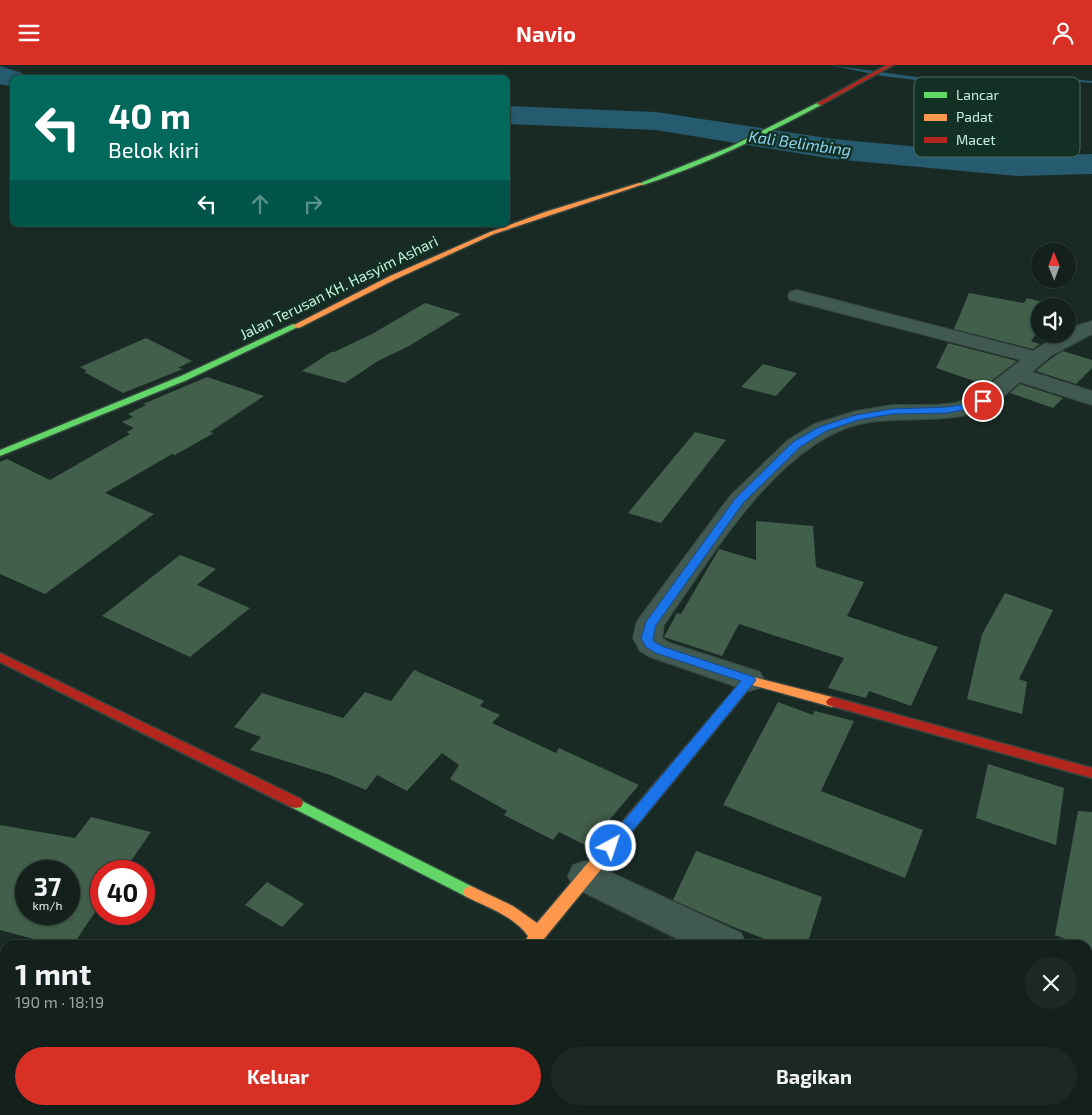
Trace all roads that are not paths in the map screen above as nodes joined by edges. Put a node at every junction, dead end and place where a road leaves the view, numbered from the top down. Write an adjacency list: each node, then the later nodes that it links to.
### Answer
1 (891, 65): 3 (street, Jalan Terusan KH. Hasyim Ashari)
2 (509, 227): 8 (street, Jalan Terusan KH. Hasyim Ashari)
3 (510, 227)
4 (797, 296): 6 (street)
5 (1092, 327): 6 (street)
6 (1027, 366): 7 (street); 10 (street)
7 (1092, 398)
8 (0, 453)
9 (0, 657): 13 (street)
10 (749, 680): 11 (street); 12 (street)
11 (1092, 773)
12 (586, 876): 14 (street); 15 (street)
13 (533, 940)
14 (534, 940)
15 (718, 940)

